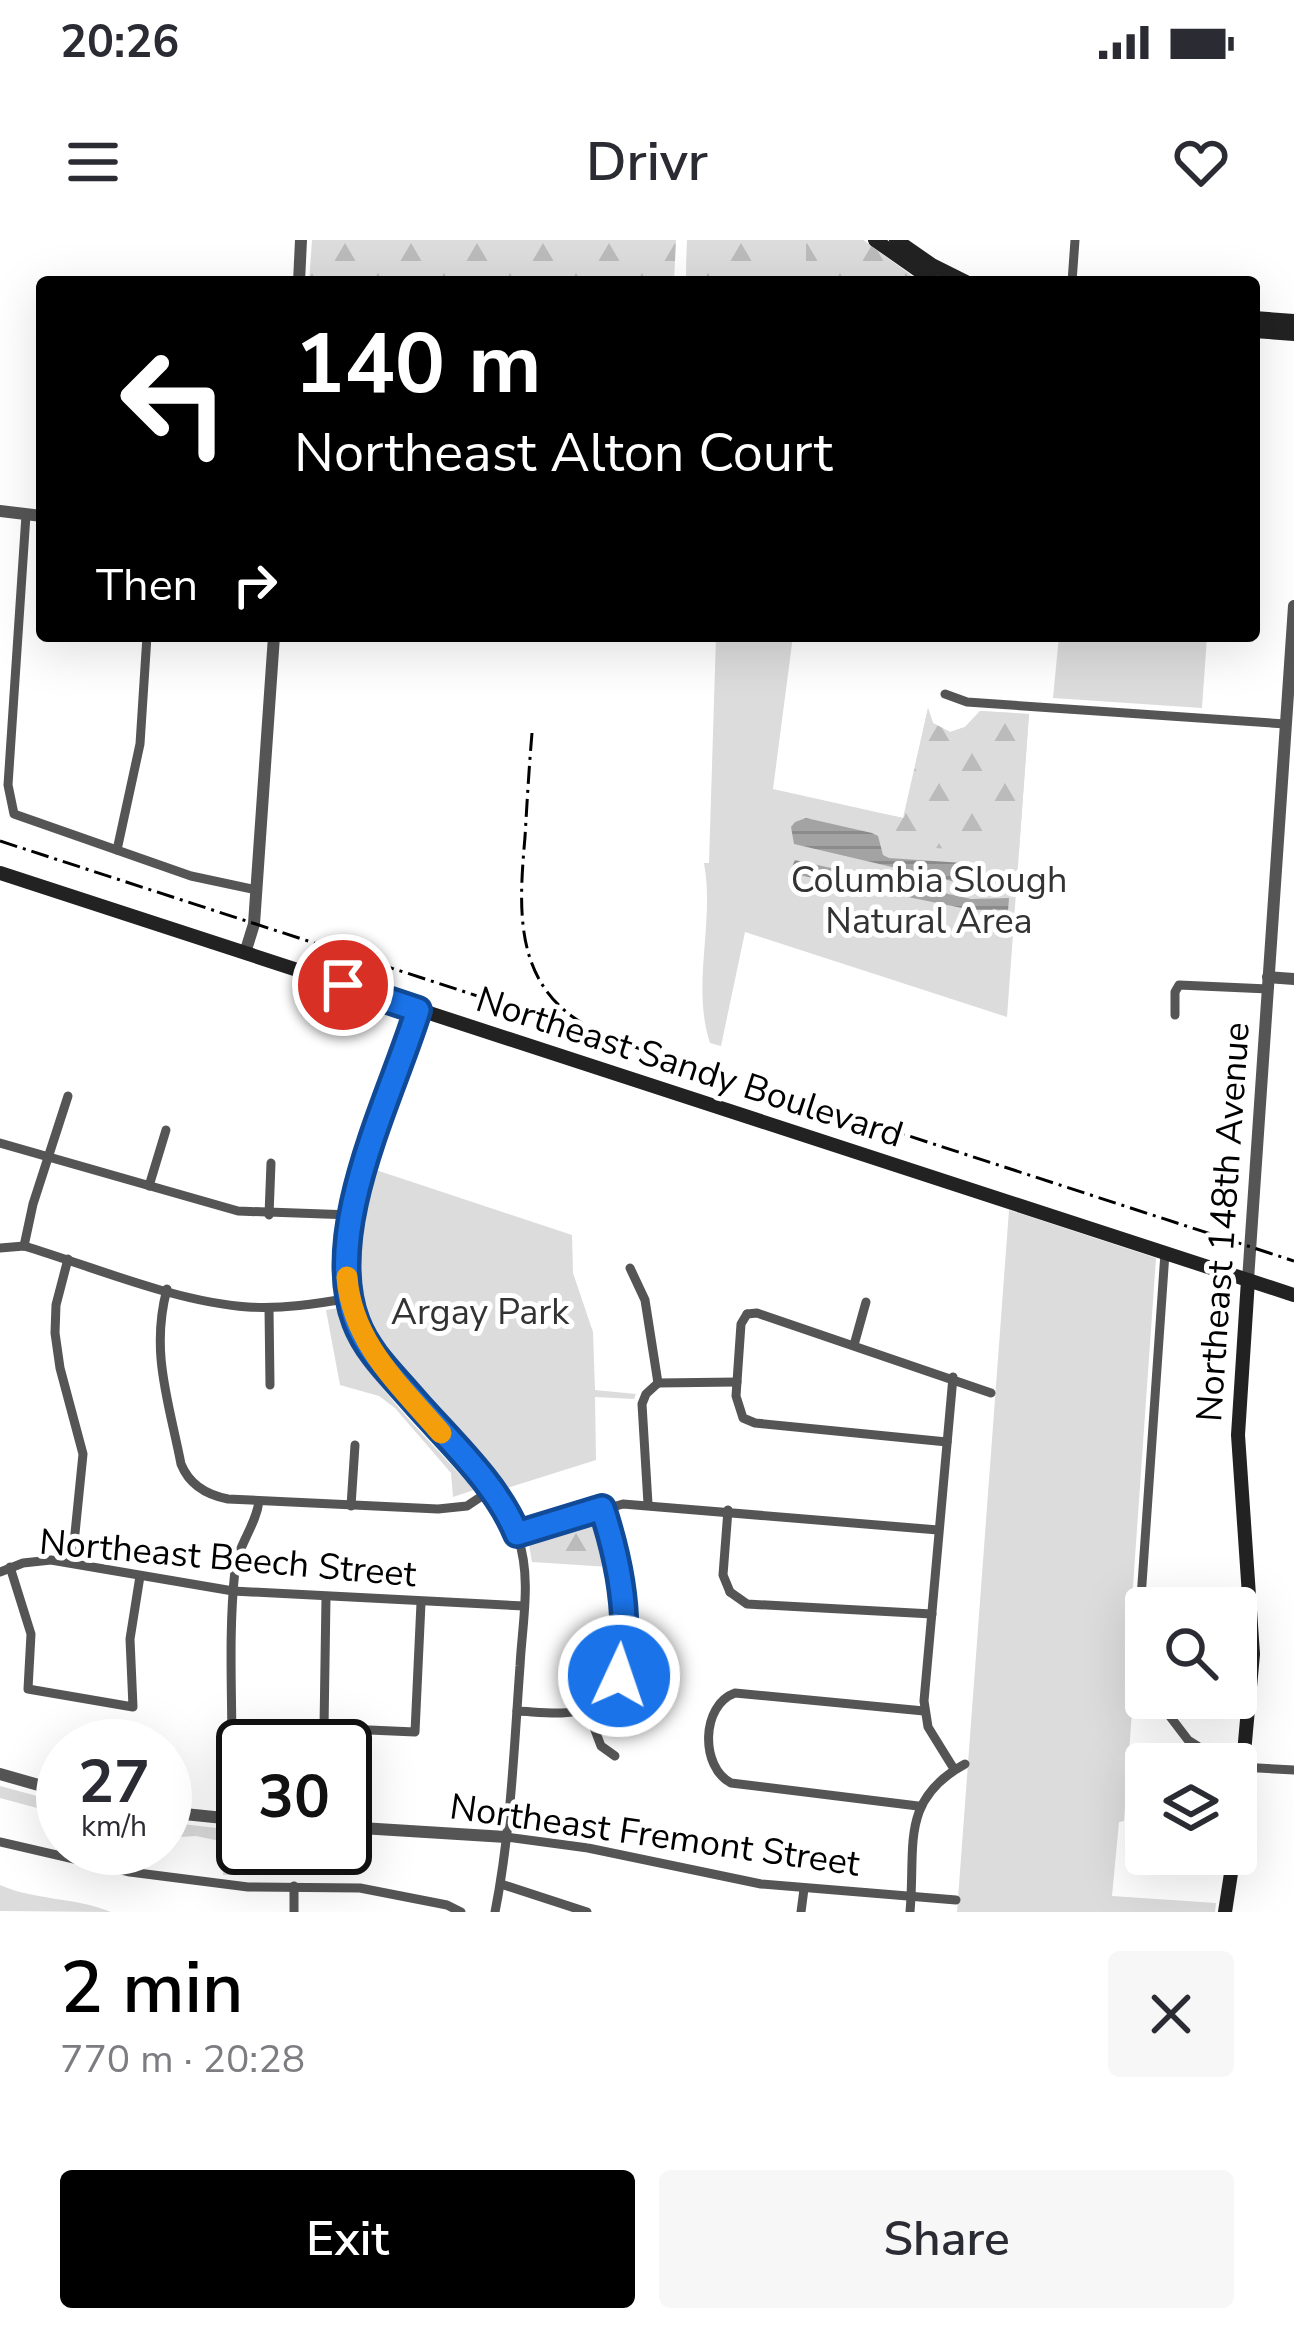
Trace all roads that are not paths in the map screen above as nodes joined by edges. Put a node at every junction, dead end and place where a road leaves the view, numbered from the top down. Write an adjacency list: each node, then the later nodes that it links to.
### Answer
1 (302, 240): 5 (street)
2 (875, 240): 6 (main road)
3 (896, 240): 7 (main road)
4 (1075, 240): 8 (street)
5 (299, 276)
6 (926, 276)
7 (956, 276)
8 (1072, 276)
9 (1260, 318): 10 (main road)
10 (1294, 321)
11 (1260, 332): 12 (main road)
12 (1294, 334)
13 (0, 511): 14 (street)
14 (26, 515): 15 (street); 21 (street)
15 (36, 516)
16 (1294, 607): 20 (street, Northeast 148th Avenue)
17 (147, 642): 21 (street)
18 (274, 642): 23 (street)
19 (945, 694): 20 (street)
20 (1286, 724): 26 (street, Northeast 148th Avenue)
21 (117, 850): 23 (street)
22 (0, 873): 24 (main road, Northeast Sandy Boulevard)
23 (257, 890): 24 (street)
24 (245, 953): 27 (main road, Northeast Sandy Boulevard)
25 (1294, 979): 26 (street)
26 (1268, 983): 28 (street); 42 (street, Northeast 148th Avenue)
27 (418, 1010): 35 (street); 39 (main road, Northeast Sandy Boulevard)
28 (1175, 1016)
29 (68, 1096): 32 (street)
30 (166, 1130): 34 (street)
31 (0, 1143): 32 (street)
32 (49, 1155): 34 (street); 37 (street)
33 (271, 1163): 36 (street)
34 (149, 1186): 36 (street)
35 (352, 1214): 36 (street); 45 (street)
36 (269, 1215)
37 (24, 1246): 38 (street); 40 (street)
38 (0, 1248)
39 (1165, 1253): 42 (main road, Northeast Sandy Boulevard); 69 (street)
40 (68, 1259): 43 (street); 66 (street)
41 (630, 1268): 51 (street)
42 (1248, 1280): 44 (main road, Northeast Sandy Boulevard); 81 (main road, Northeast 148th Avenue)
43 (167, 1289): 47 (street); 56 (street)
44 (1294, 1294)
45 (350, 1298): 47 (street); 57 (street)
46 (866, 1302): 48 (street)
47 (269, 1308): 52 (street)
48 (854, 1345): 49 (street); 50 (street)
49 (953, 1377): 53 (street); 54 (street)
50 (737, 1382): 51 (street); 54 (street)
51 (658, 1383): 60 (street)
52 (270, 1385)
53 (991, 1393)
54 (947, 1442): 64 (street)
55 (356, 1445): 61 (street)
56 (191, 1480): 58 (street); 59 (street)
57 (490, 1490): 61 (street); 65 (street)
58 (180, 1492)
59 (259, 1501): 61 (street); 70 (street)
60 (648, 1504): 62 (street); 63 (street)
61 (351, 1507)
62 (602, 1508): 65 (street); 75 (street)
63 (728, 1510): 64 (street); 74 (street)
64 (938, 1530): 74 (street)
65 (517, 1534): 73 (street)
66 (72, 1563): 67 (street, Northeast Beech Street); 68 (street, Northeast Beech Street)
67 (5, 1570): 68 (street)
68 (140, 1576): 70 (street, Northeast Beech Street)
69 (1142, 1587)
70 (233, 1591): 71 (street, Northeast Beech Street); 78 (street)
71 (326, 1597): 72 (street, Northeast Beech Street); 72 (street)
72 (421, 1603): 73 (street, Northeast Beech Street)
73 (524, 1606): 76 (street)
74 (932, 1615): 77 (street)
75 (587, 1709): 76 (street); 82 (street)
76 (517, 1711): 89 (street)
77 (924, 1711): 87 (street); 87 (street)
78 (232, 1719)
79 (1174, 1719): 80 (street)
80 (1194, 1743)
81 (1242, 1743)
82 (615, 1756)
83 (1257, 1768): 84 (street)
84 (1294, 1770)
85 (0, 1774): 86 (street)
86 (36, 1784)
87 (918, 1806): 95 (street)
88 (372, 1829): 89 (street, Northeast Fremont Street)
89 (506, 1837): 92 (street); 94 (street, Northeast Fremont Street)
90 (0, 1841): 93 (street)
91 (1231, 1875): 103 (main road)
92 (501, 1884): 99 (street); 100 (street)
93 (295, 1886): 97 (street); 98 (street)
94 (805, 1889): 95 (street, Northeast Fremont Street); 101 (street)
95 (911, 1897): 96 (street, Northeast Fremont Street); 102 (street)
96 (956, 1900)
97 (294, 1912)
98 (461, 1912)
99 (495, 1912)
100 (587, 1912)
101 (801, 1912)
102 (910, 1912)
103 (1225, 1912)

